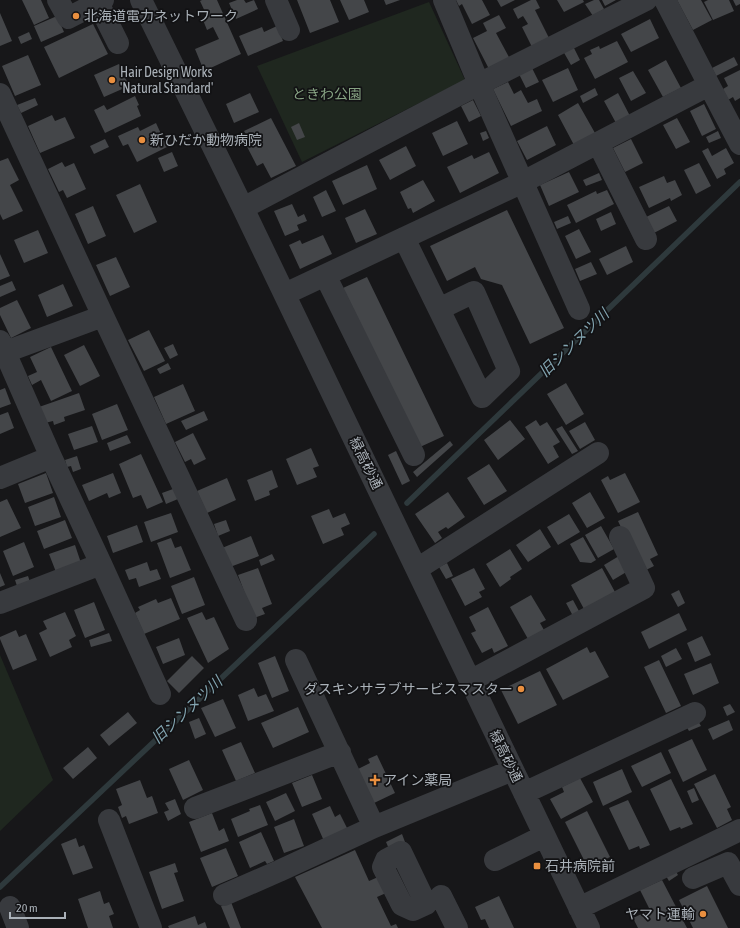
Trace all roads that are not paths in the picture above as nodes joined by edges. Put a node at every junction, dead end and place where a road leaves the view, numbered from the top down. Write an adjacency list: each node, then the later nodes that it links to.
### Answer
1 (58, 0): 7 (street)
2 (141, 0): 16 (street, 緑高砂通)
3 (276, 0): 8 (street)
4 (444, 0): 10 (street)
5 (646, 0): 10 (street)
6 (665, 0): 11 (street)
7 (101, 1): 9 (street)
8 (289, 30)
9 (118, 43)
10 (479, 84): 15 (street); 16 (street)
11 (709, 85): 13 (street); 14 (street)
12 (0, 94): 23 (street)
13 (598, 143): 15 (street); 18 (street)
14 (740, 144)
15 (522, 182): 17 (street); 22 (street)
16 (243, 208): 20 (street, 緑高砂通)
17 (404, 238): 19 (street); 21 (street)
18 (646, 239)
19 (325, 275): 20 (street); 26 (street)
20 (285, 294): 31 (street, 緑高砂通)
21 (439, 309)
22 (578, 309)
23 (103, 316): 24 (street); 33 (street)
24 (2, 349): 27 (street)
25 (598, 453): 31 (street)
26 (414, 455)
27 (51, 457): 28 (street); 30 (street)
28 (0, 478)
29 (620, 537): 35 (street)
30 (102, 564): 32 (street); 36 (street)
31 (417, 569): 35 (street, 緑高砂通)
32 (0, 604)
33 (246, 620)
34 (296, 660): 38 (street)
35 (470, 681): 39 (street, 緑高砂通)
36 (160, 694)
37 (695, 713): 40 (street)
38 (340, 752): 41 (street); 43 (street)
39 (513, 770): 40 (street, 緑高砂通); 43 (street)
40 (524, 792): 45 (street, 緑高砂通)
41 (196, 808)
42 (109, 820): 54 (street)
43 (374, 827): 50 (street)
44 (740, 830): 52 (street)
45 (544, 836): 47 (street); 52 (street, 緑高砂通)
46 (401, 852): 55 (street)
47 (495, 860)
48 (693, 878): 49 (street)
49 (740, 885)
50 (224, 895)
51 (10, 907): 53 (street)
52 (579, 908): 56 (street, 緑高砂通)
53 (18, 928)
54 (151, 928)
55 (457, 928)
56 (589, 928)

